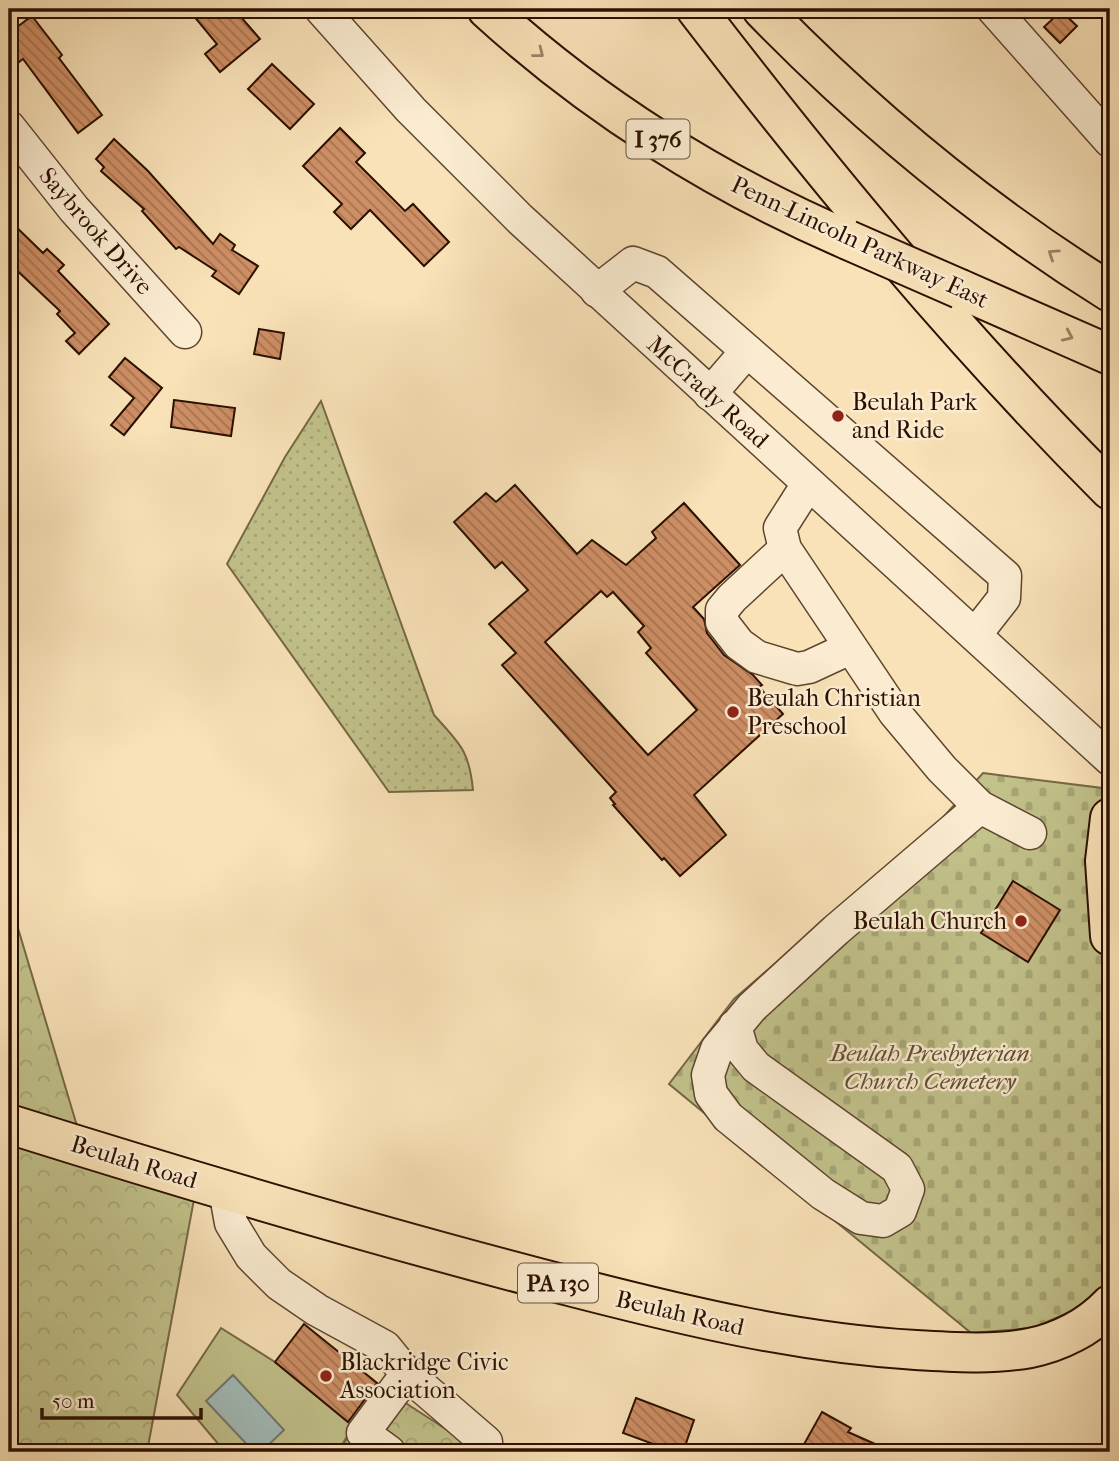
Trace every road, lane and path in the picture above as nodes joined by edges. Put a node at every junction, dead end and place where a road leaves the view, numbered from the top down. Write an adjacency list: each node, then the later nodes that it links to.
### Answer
1 (321, 9): 12 (street, McCrady Road)
2 (487, 9): 16 (main road, Penn-Lincoln Parkway East / I 376, one-way to 16, bridge)
3 (680, 9): 8 (main road)
4 (696, 9): 8 (main road)
5 (762, 9): 11 (main road)
6 (799, 9): 11 (main road)
7 (993, 9): 10 (street)
8 (777, 115): 19 (main road)
9 (9, 127): 14 (street, Saybrook Drive)
10 (1110, 141)
11 (919, 154): 13 (main road, one-way to 11)
12 (597, 291): 15 (street); 17 (street, McCrady Road)
13 (1110, 292)
14 (186, 332)
15 (747, 351): 17 (street); 21 (street)
16 (1110, 355)
17 (710, 394): 18 (street, McCrady Road)
18 (808, 484): 20 (street); 21 (street, McCrady Road)
19 (1110, 490)
20 (785, 549): 22 (street); 22 (street)
21 (975, 635): 23 (street, McCrady Road)
22 (850, 648): 24 (street)
23 (1110, 759)
24 (980, 807): 26 (street); 28 (street)
25 (1110, 818): 27 (main road)
26 (1030, 833)
27 (1110, 936)
28 (735, 1026): 28 (street)
29 (9, 1124): 30 (main road, Beulah Road / PA 130)
30 (225, 1190): 31 (main road, Beulah Road / PA 130); 32 (street)
31 (1110, 1305)
32 (407, 1374): 33 (street); 34 (street)
33 (388, 1452)
34 (478, 1452)

